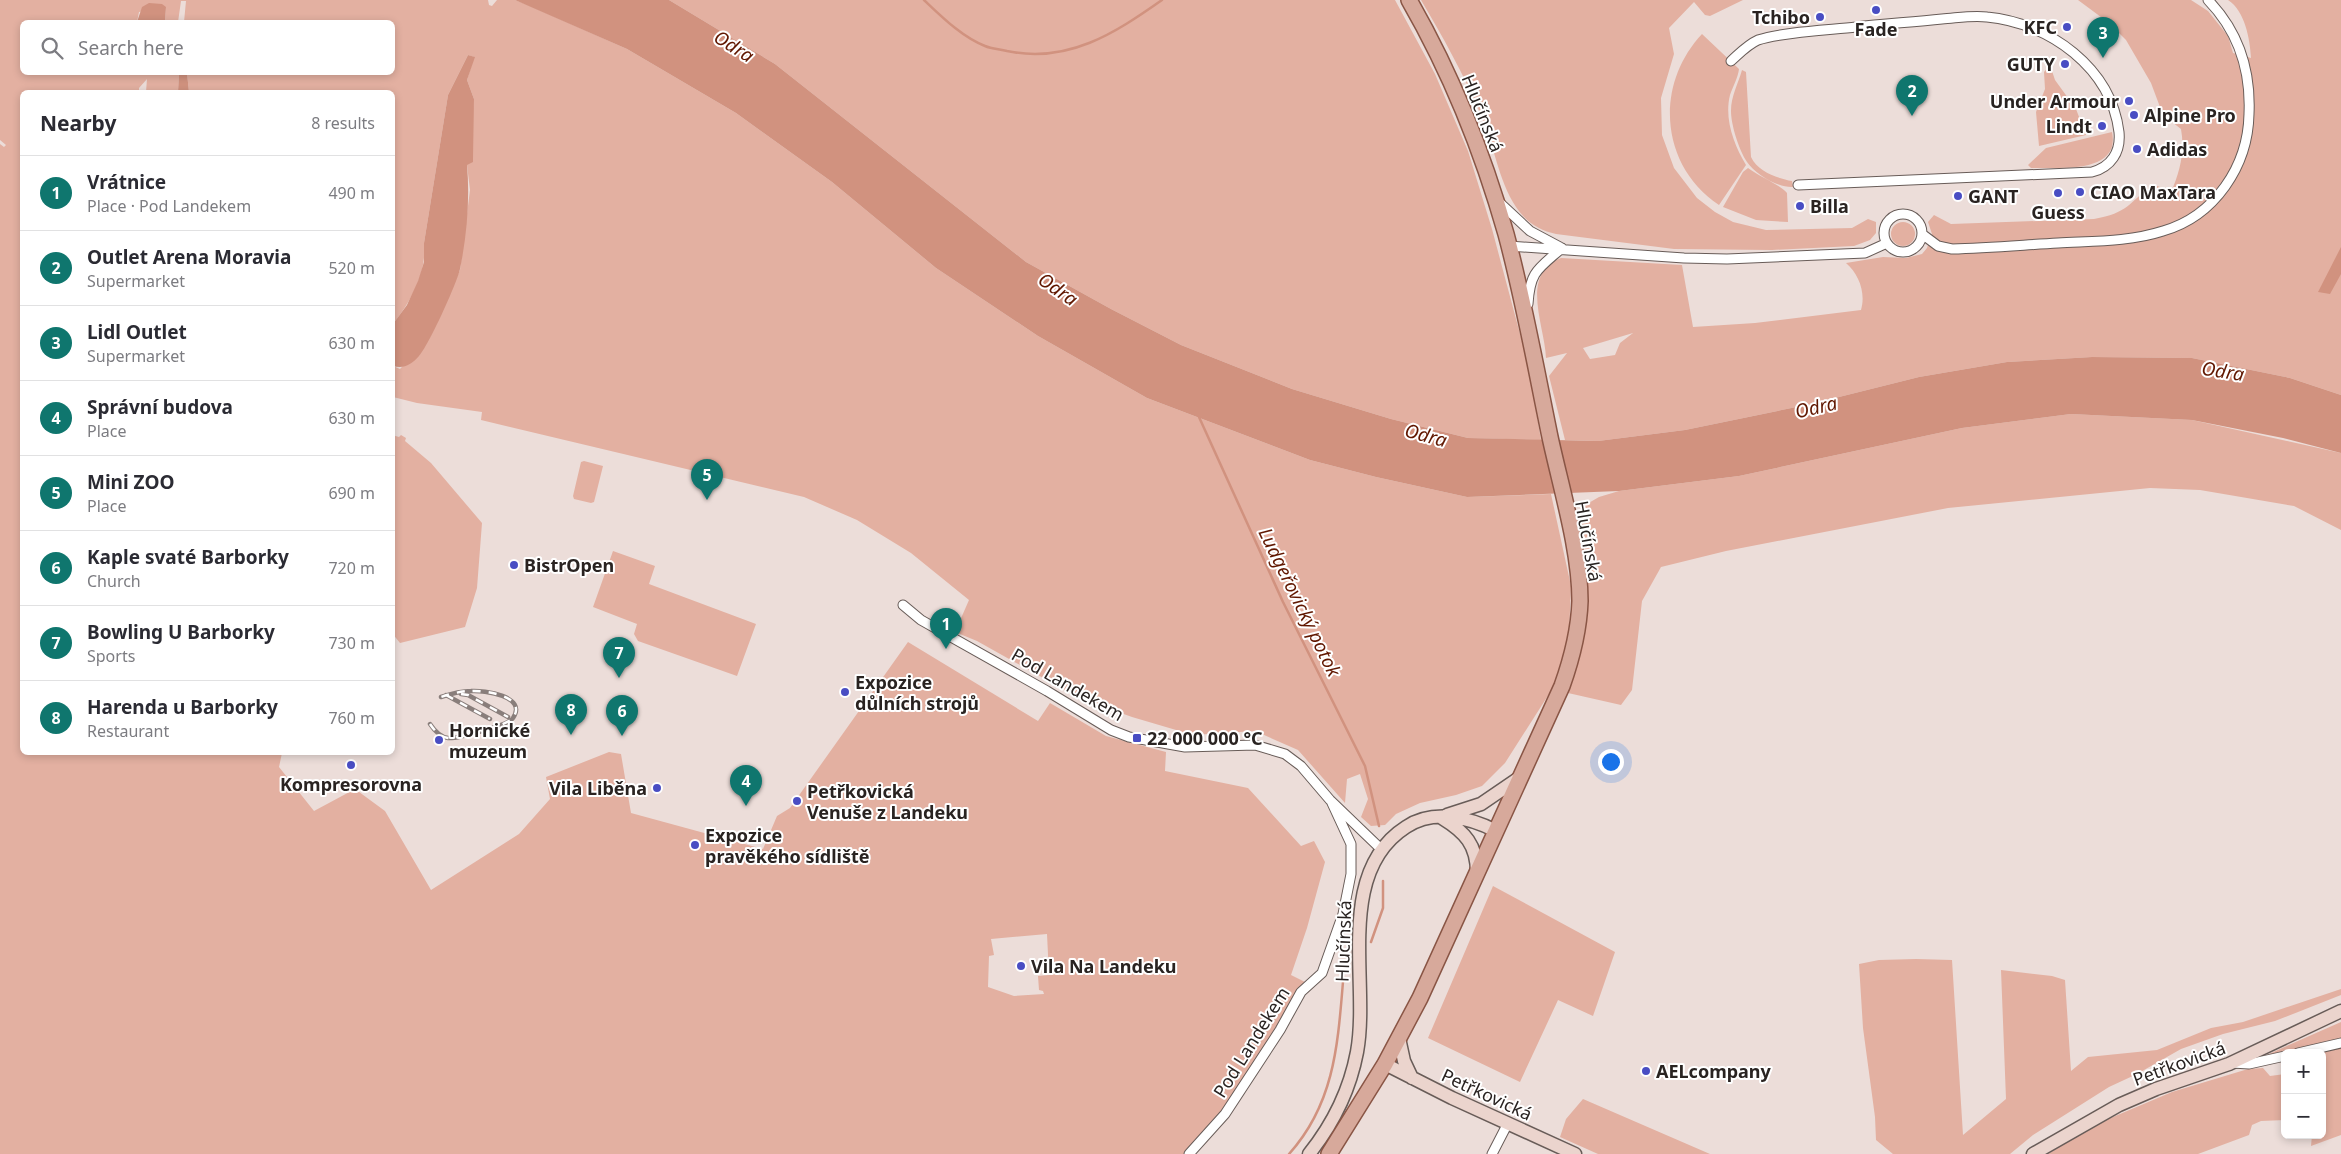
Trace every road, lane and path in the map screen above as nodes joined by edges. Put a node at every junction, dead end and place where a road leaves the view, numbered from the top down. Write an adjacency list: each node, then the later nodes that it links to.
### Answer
1 (2208, 0): 6 (street)
2 (1410, 3): 5 (main road, Hlučínská)
3 (1732, 61): 4 (street)
4 (1798, 185)
5 (1495, 197): 8 (main road, Hlučínská); 9 (street)
6 (1922, 234): 7 (street); 7 (street)
7 (1887, 243): 9 (street)
8 (1509, 246): 9 (street); 10 (main road, Hlučínská)
9 (1562, 248): 10 (street)
10 (1526, 323): 12 (main road, Hlučínská)
11 (903, 604): 13 (street, Pod Landekem)
12 (1522, 776): 14 (street); 15 (main road, Hlučínská)
13 (1330, 800): 16 (street, Pod Landekem); 27 (street, Pod Landekem)
14 (1440, 816): 15 (street, Hlučínská); 16 (street, Hlučínská); 17 (street)
15 (1496, 831): 17 (main road, Hlučínská)
16 (1382, 850): 28 (street, Hlučínská)
17 (1477, 874): 19 (main road, Hlučínská)
18 (2341, 1011): 23 (street, Petřkovická)
19 (1399, 1038): 24 (main road, Hlučínská); 25 (street)
20 (2341, 1043): 21 (street)
21 (2315, 1049)
22 (2281, 1057): 23 (street)
23 (2232, 1063): 32 (street, Petřkovická)
24 (1385, 1064): 25 (street, Petřkovická); 29 (main road, Hlučínská)
25 (1412, 1078): 26 (street, Petřkovická)
26 (1508, 1123): 30 (street); 31 (street, Petřkovická)
27 (1189, 1154)
28 (1310, 1154)
29 (1329, 1154)
30 (1492, 1154)
31 (1575, 1154)
32 (2033, 1154)

